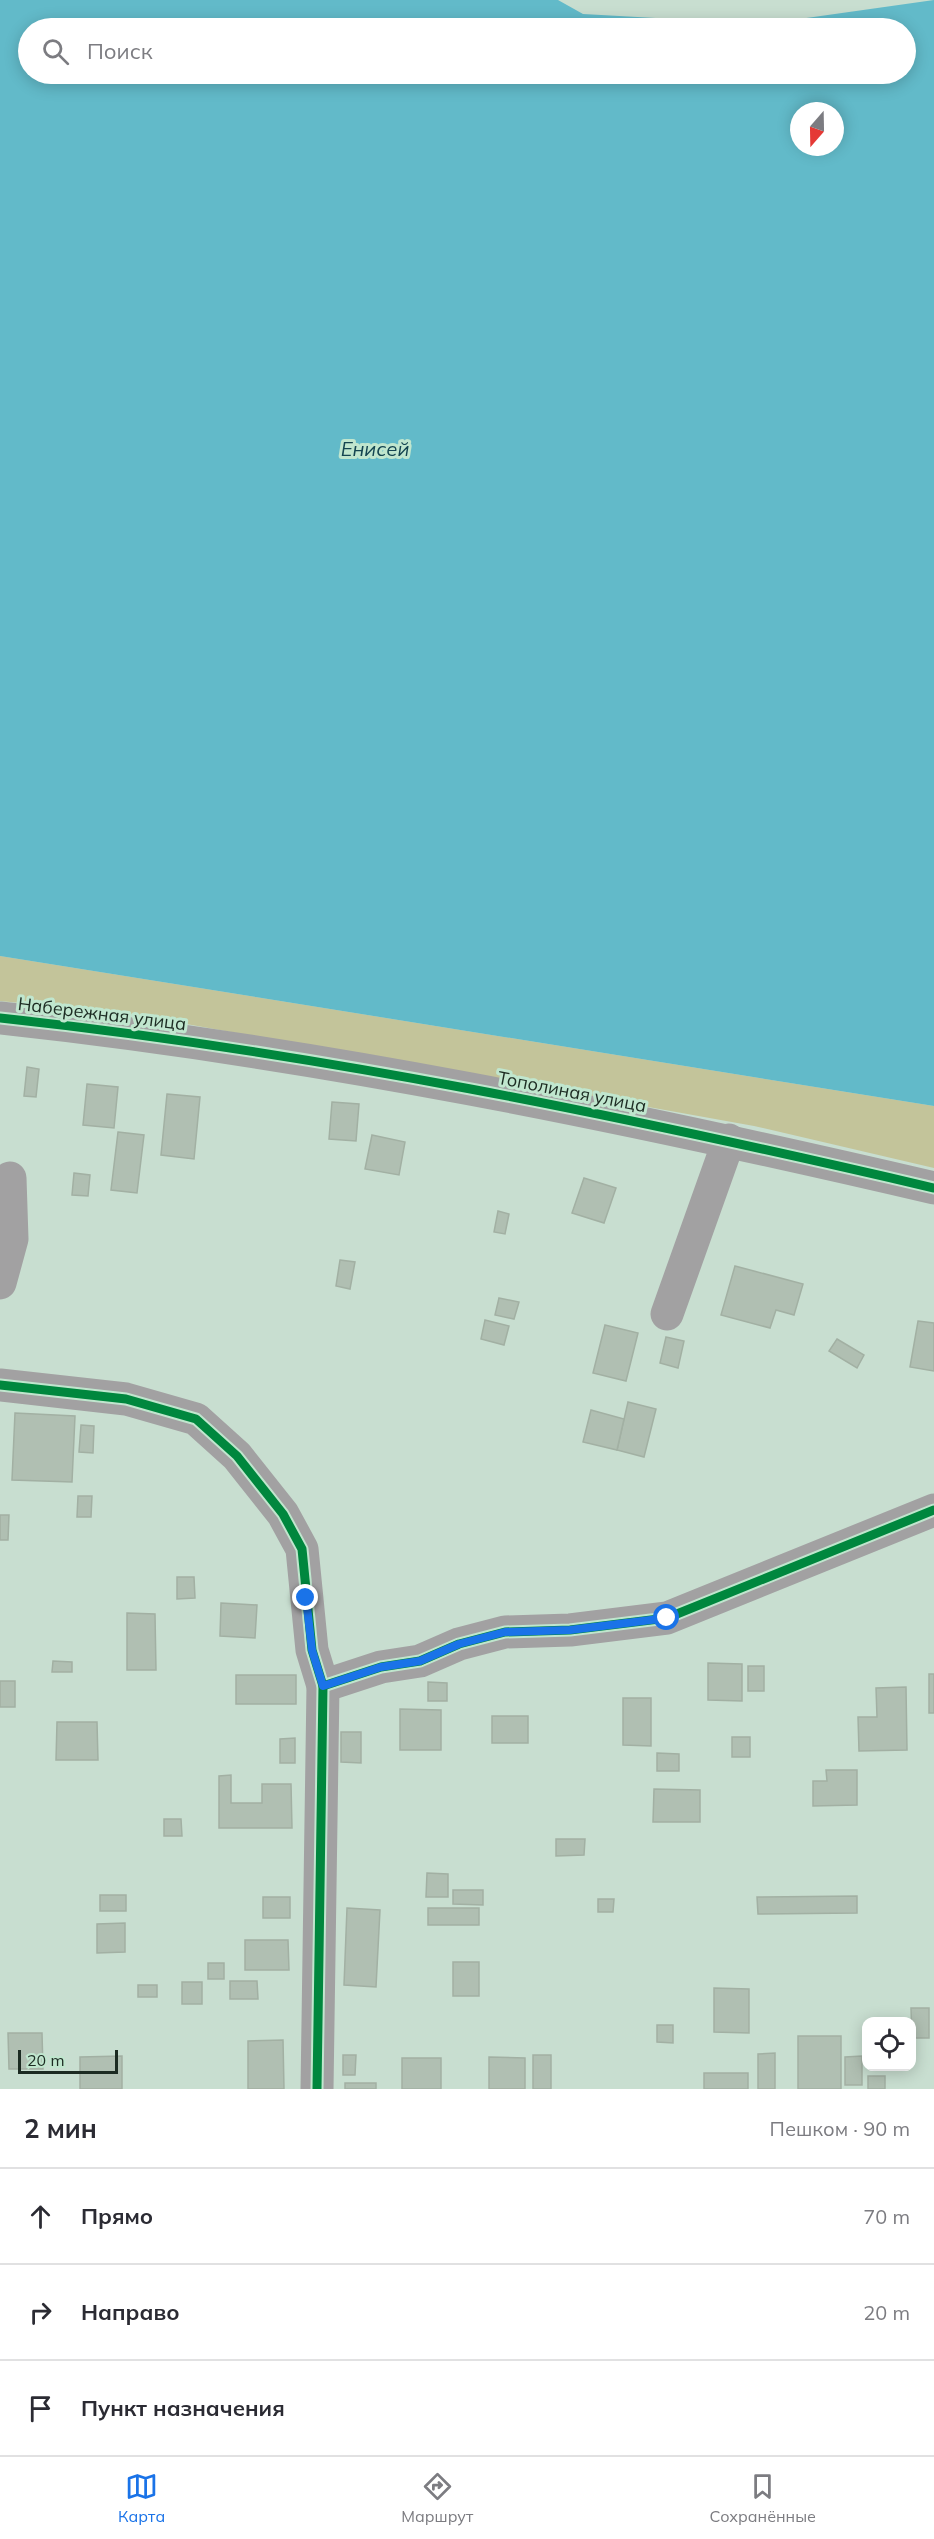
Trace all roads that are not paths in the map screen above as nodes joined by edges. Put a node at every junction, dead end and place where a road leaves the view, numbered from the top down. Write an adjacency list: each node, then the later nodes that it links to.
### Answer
1 (0, 1018): 2 (street, Набережная улица)
2 (201, 1043): 3 (street, Тополиная улица)
3 (729, 1140): 5 (street, Тополиная улица); 7 (street)
4 (10, 1178): 6 (street)
5 (934, 1188)
6 (0, 1283)
7 (666, 1314)
8 (0, 1386): 10 (street)
9 (934, 1510): 10 (street)
10 (323, 1686): 11 (street)
11 (317, 2089)

